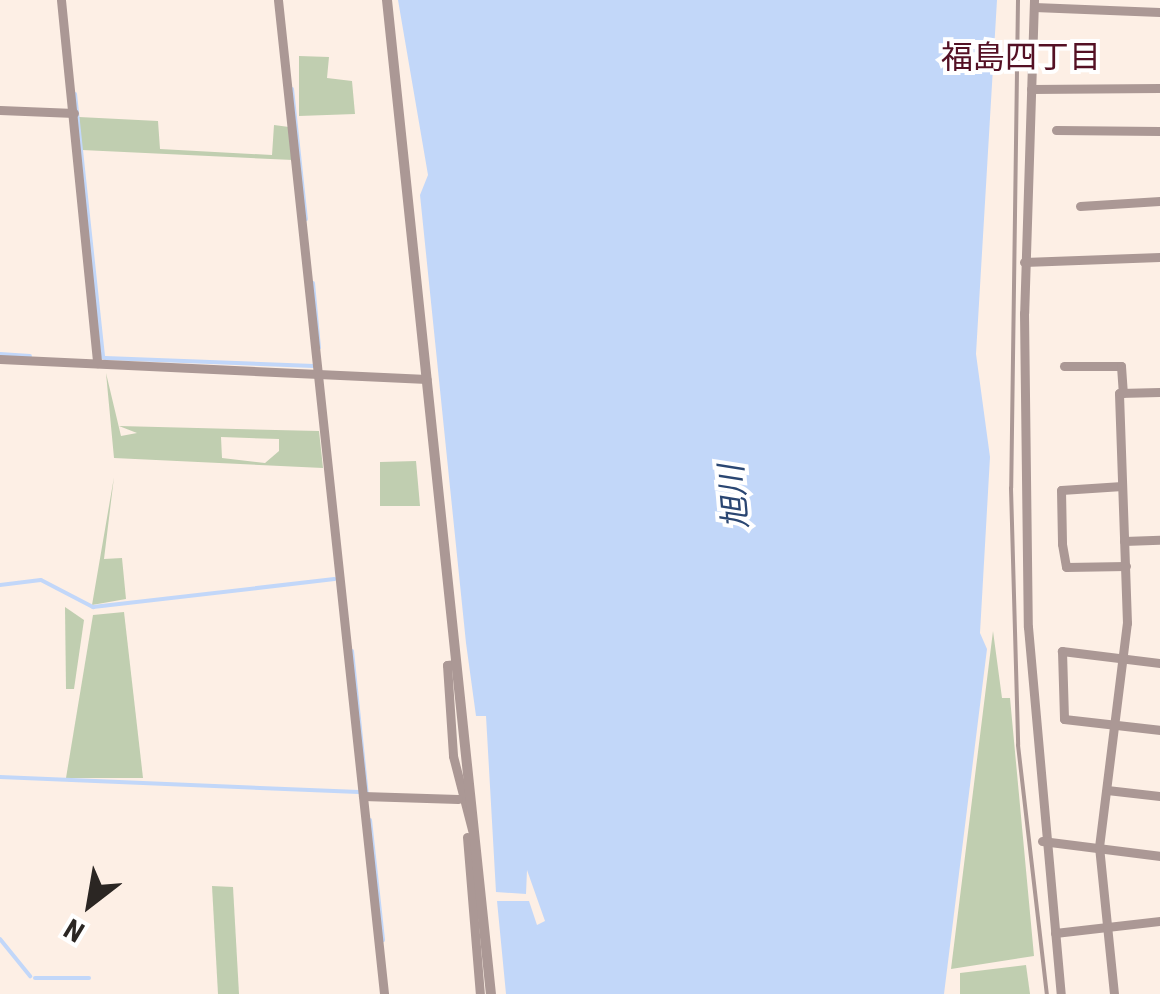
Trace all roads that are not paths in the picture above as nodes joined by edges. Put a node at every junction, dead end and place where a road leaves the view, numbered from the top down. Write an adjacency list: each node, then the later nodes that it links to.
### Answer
1 (62, 0): 10 (street)
2 (278, 0): 20 (street)
3 (387, 0): 21 (street)
4 (1018, 0): 47 (lane)
5 (1034, 4): 6 (street); 8 (street)
6 (1160, 12)
7 (1160, 88): 8 (street)
8 (1031, 89): 16 (street)
9 (0, 110): 10 (street)
10 (74, 113): 18 (street)
11 (1056, 130): 12 (street)
12 (1160, 131)
13 (1160, 201): 14 (street)
14 (1080, 206)
15 (1160, 257): 16 (street)
16 (1024, 262): 38 (street)
17 (0, 359): 18 (street)
18 (97, 360): 20 (street)
19 (1064, 366): 23 (street)
20 (319, 370): 21 (street); 35 (street)
21 (427, 378): 30 (street)
22 (1160, 392): 23 (street)
23 (1122, 393): 24 (street)
24 (1122, 486): 26 (street); 27 (street)
25 (1160, 540): 26 (street)
26 (1124, 542): 27 (street)
27 (1126, 566): 28 (street)
28 (1124, 658): 29 (street); 31 (street); 31 (street)
29 (1160, 663)
30 (456, 664): 36 (street); 37 (street)
31 (1116, 725): 32 (street); 33 (street)
32 (1160, 730)
33 (1107, 790): 34 (street); 39 (street)
34 (1160, 796)
35 (366, 797): 36 (street); 44 (street)
36 (458, 799): 37 (street)
37 (470, 837): 45 (street); 46 (street)
38 (1042, 841): 39 (street); 43 (street)
39 (1099, 847): 40 (street); 42 (street)
40 (1160, 856)
41 (1160, 921): 42 (street)
42 (1107, 927): 43 (street); 49 (street)
43 (1055, 933): 48 (street)
44 (384, 994)
45 (480, 994)
46 (490, 994)
47 (1046, 994)
48 (1061, 994)
49 (1114, 994)

